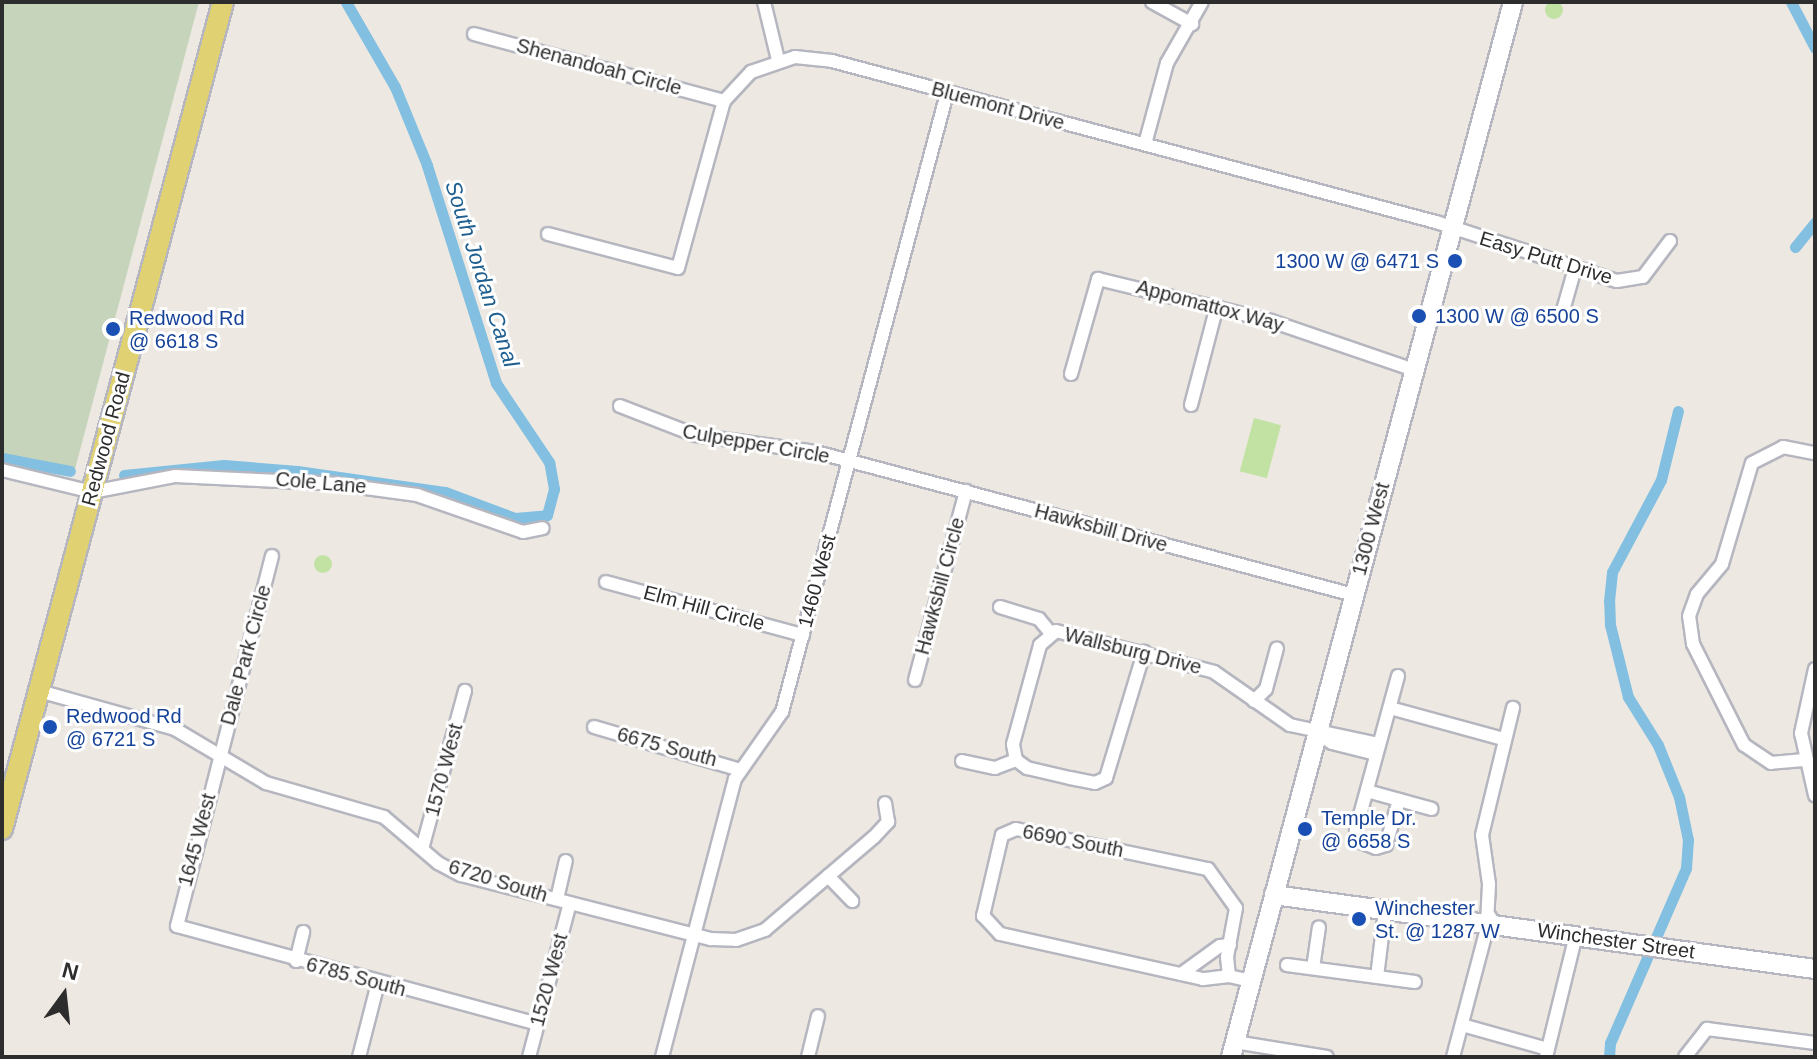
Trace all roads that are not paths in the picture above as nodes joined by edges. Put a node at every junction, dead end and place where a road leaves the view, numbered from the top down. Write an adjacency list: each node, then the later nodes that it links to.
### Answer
1 (223, 2): 26 (main road, Redwood Road)
2 (764, 2): 8 (street)
3 (1152, 2): 6 (street)
4 (1202, 2): 6 (street)
5 (1513, 2): 12 (street, 1300 West)
6 (1192, 24): 11 (street)
7 (474, 34): 10 (street, Shenandoah Circle)
8 (778, 60): 9 (street, Bluemont Drive); 10 (street, Bluemont Drive)
9 (947, 93): 11 (street, Bluemont Drive); 23 (street, 1460 West)
10 (724, 101): 13 (street, Bluemont Drive)
11 (1145, 144): 12 (street, Bluemont Drive)
12 (1452, 229): 15 (street, Easy Putt Drive); 18 (street, 1300 West)
13 (548, 234)
14 (1670, 241): 15 (street, Easy Putt Drive)
15 (1575, 268): 17 (street)
16 (1217, 306): 18 (street, Appomattox Way); 19 (street, Appomattox Way); 20 (street)
17 (1562, 314)
18 (1414, 370): 30 (street, 1300 West)
19 (1071, 374)
20 (1191, 405)
21 (620, 406): 23 (street, Culpepper Circle)
22 (1815, 453): 50 (street)
23 (849, 461): 25 (street, Hawksbill Drive); 33 (street, 1460 West)
24 (2, 470): 26 (street)
25 (966, 491): 30 (street, Hawksbill Drive); 38 (street, Hawksbill Circle)
26 (92, 492): 27 (street, Cole Lane); 39 (main road, Redwood Road)
27 (543, 528)
28 (272, 556): 48 (street, Dale Park Circle)
29 (606, 582): 33 (street, Elm Hill Circle)
30 (1354, 595): 45 (street, 1300 West)
31 (1000, 607): 32 (street, Wallsburg Drive)
32 (1050, 632): 35 (street, Wallsburg Drive); 49 (street, Wallsburg Drive)
33 (803, 635): 52 (street, 1460 West)
34 (1277, 648): 41 (street)
35 (1144, 652): 41 (street, Wallsburg Drive); 49 (street)
36 (1815, 669): 50 (street)
37 (1398, 676): 42 (street)
38 (915, 680)
39 (39, 691): 48 (street, 6720 South); 58 (main road, Redwood Road)
40 (465, 691): 59 (street, 1570 West)
41 (1254, 701): 45 (street, Wallsburg Drive)
42 (1390, 708): 46 (street); 47 (street)
43 (1513, 708): 46 (street)
44 (594, 727): 52 (street, 6675 South)
45 (1318, 733): 47 (street, Wallsburg Drive); 62 (street, 1300 West)
46 (1503, 739): 66 (street)
47 (1378, 749): 53 (street)
48 (220, 754): 59 (street, 6720 South); 67 (street, 1645 West)
49 (1016, 760): 51 (street)
50 (1804, 760): 54 (street)
51 (962, 761)
52 (740, 770): 70 (street, 1460 West)
53 (1367, 791): 55 (street); 55 (street)
54 (1815, 795)
55 (1399, 800): 57 (street)
56 (885, 803): 61 (street, 6720 South)
57 (1432, 809)
58 (2, 829)
59 (422, 849): 63 (street, 6720 South)
60 (566, 861): 63 (street, 1520 West)
61 (828, 876): 64 (street); 70 (street, 6720 South)
62 (1274, 895): 65 (street, Winchester Street); 80 (street, 1300 West)
63 (563, 901): 70 (street, 6720 South); 84 (street, 1520 West)
64 (852, 901)
65 (1385, 911): 66 (street, Winchester Street); 79 (street)
66 (1487, 923): 71 (street, Winchester Street); 85 (street)
67 (177, 926): 73 (street, 6785 South)
68 (1319, 927): 75 (street)
69 (303, 932): 73 (street)
70 (694, 935): 91 (street, 1460 West)
71 (1576, 935): 76 (street, Winchester Street); 88 (street)
72 (1230, 945): 77 (street); 77 (street, 6690 South); 78 (street, 6690 South)
73 (296, 961): 82 (street, 6785 South)
74 (1287, 965): 75 (street)
75 (1313, 968): 79 (street)
76 (1815, 969)
77 (1181, 974): 78 (street, 6690 South)
78 (1229, 976): 80 (street, 6690 South)
79 (1377, 977): 81 (street)
80 (1251, 981): 87 (street, 1300 West)
81 (1415, 982)
82 (378, 983): 84 (street, 6785 South); 89 (street)
83 (818, 1016): 92 (street)
84 (537, 1024): 90 (street, 1520 West)
85 (1462, 1025): 88 (street); 94 (street)
86 (1815, 1043): 95 (street)
87 (1233, 1050): 93 (street)
88 (1547, 1053)
89 (359, 1057)
90 (529, 1057)
91 (662, 1057)
92 (808, 1057)
93 (1327, 1057)
94 (1453, 1057)
95 (1685, 1057)

